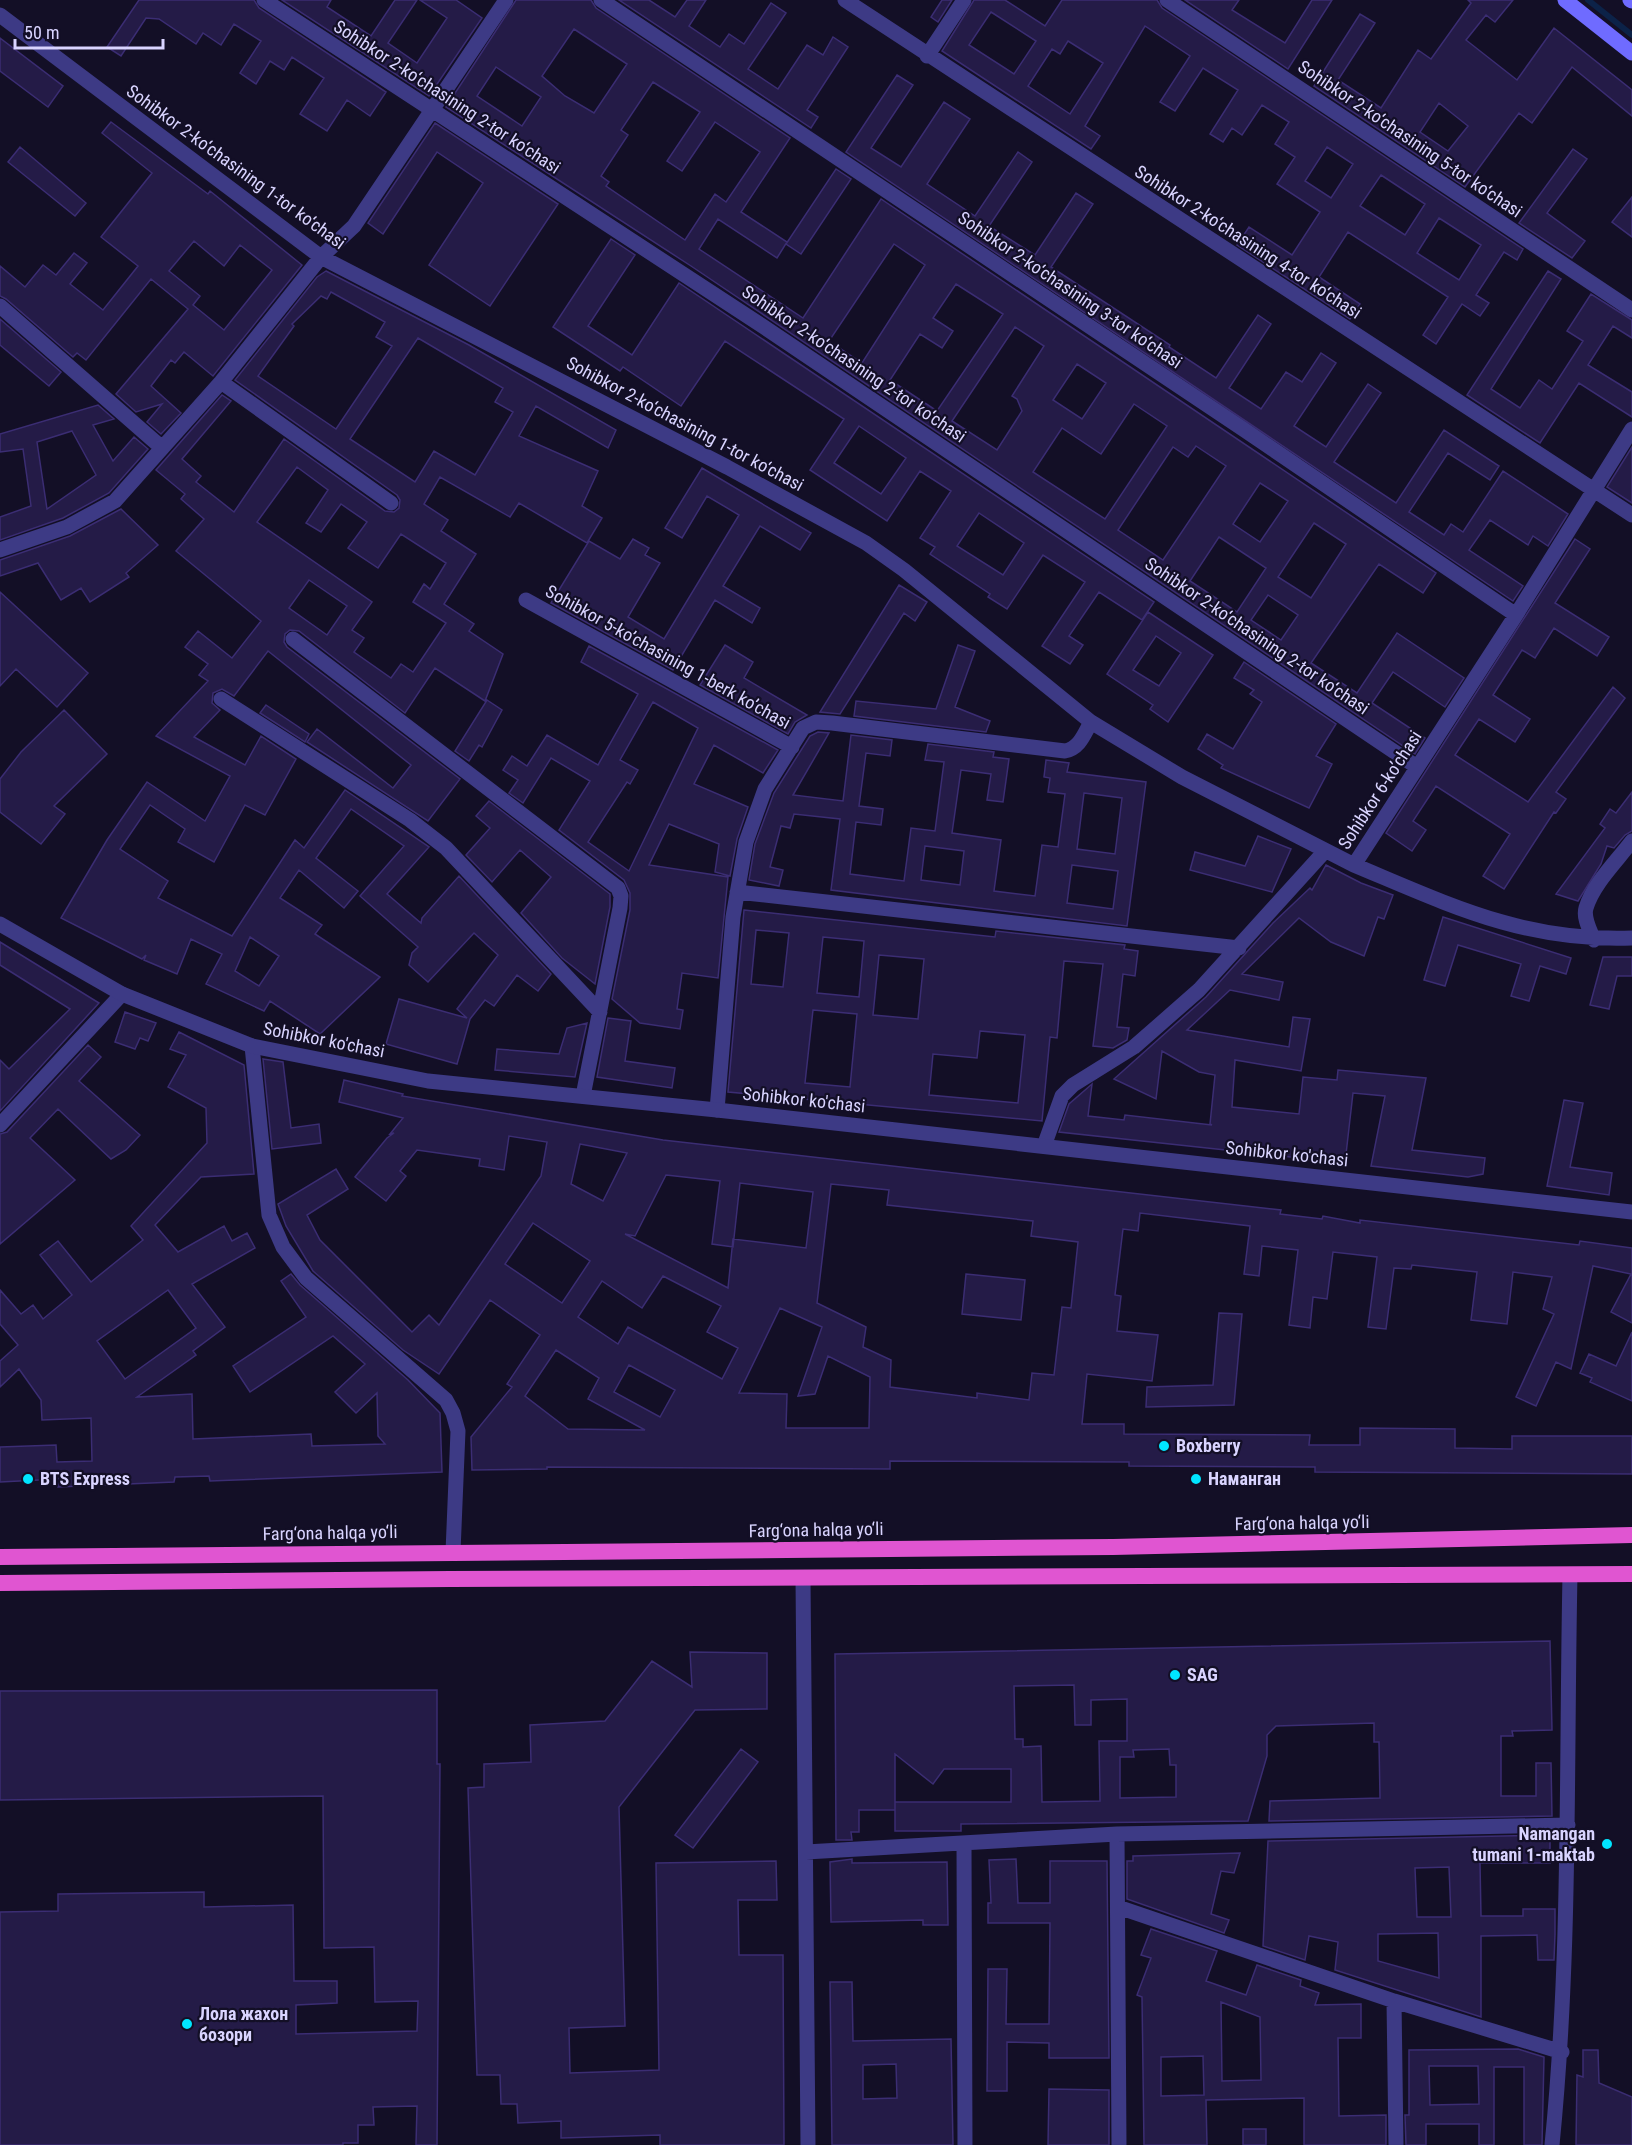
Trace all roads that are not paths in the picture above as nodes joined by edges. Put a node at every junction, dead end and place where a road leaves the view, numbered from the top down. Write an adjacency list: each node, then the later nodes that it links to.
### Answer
1 (264, 0): 11 (street, Sohibkor 2-ko‘chasining 2-tor ko‘chasi)
2 (506, 0): 11 (street)
3 (601, 0): 23 (street, Sohibkor 2-ko‘chasining 3-tor ko‘chasi)
4 (845, 0): 10 (street, Sohibkor 2-ko‘chasining 4-tor ko‘chasi)
5 (964, 0): 10 (street)
6 (1167, 0): 14 (street, Sohibkor 2-ko‘chasining 5-tor ko‘chasi)
7 (1565, 0): 9 (main road)
8 (0, 15): 12 (street, Sohibkor 2-ko‘chasining 1-tor ko‘chasi)
9 (1632, 53)
10 (927, 56): 18 (street, Sohibkor 2-ko‘chasining 4-tor ko‘chasi)
11 (430, 110): 12 (street); 28 (street, Sohibkor 2-ko‘chasining 2-tor ko‘chasi)
12 (321, 257): 15 (street); 26 (street, Sohibkor 2-ko‘chasining 1-tor ko‘chasi)
13 (0, 306): 17 (street)
14 (1632, 310)
15 (221, 382): 17 (street); 19 (street)
16 (1632, 429): 18 (street, Sohibkor 6-koʼchasi)
17 (161, 447): 21 (street)
18 (1592, 490): 20 (street, Sohibkor 2-ko‘chasining 4-tor ko‘chasi); 23 (street, Sohibkor 6-koʼchasi)
19 (391, 503)
20 (1632, 515)
21 (0, 550)
22 (526, 600): 27 (street, Sohibkor 5-koʼchasining 1-berk koʼchasi)
23 (1516, 615): 28 (street, Sohibkor 6-koʼchasi)
24 (293, 639): 38 (street)
25 (221, 699): 38 (street)
26 (1091, 722): 27 (street); 30 (street, Sohibkor 2-ko‘chasining 1-tor ko‘chasi)
27 (792, 747): 32 (street)
28 (1417, 767): 31 (street, Sohibkor 6-koʼchasi)
29 (1632, 841): 35 (street)
30 (1325, 851): 31 (street, Sohibkor 2-ko‘chasining 1-tor ko‘chasi); 36 (street)
31 (1354, 865): 35 (street, Sohibkor 6-koʼchasi)
32 (737, 892): 36 (street); 41 (street)
33 (0, 924): 37 (street, Sohibkor ko'chasi)
34 (1632, 938): 35 (street, Sohibkor 6-koʼchasi)
35 (1594, 940)
36 (1239, 948): 43 (street)
37 (122, 994): 39 (street, Sohibkor ko'chasi); 42 (street)
38 (600, 1012): 40 (street)
39 (252, 1046): 40 (street, Sohibkor ko'chasi); 46 (street)
40 (583, 1096): 41 (street, Sohibkor ko'chasi)
41 (717, 1110): 43 (street, Sohibkor ko'chasi)
42 (0, 1125)
43 (1044, 1146): 44 (street, Sohibkor ko'chasi)
44 (1632, 1212)
45 (1632, 1535): 46 (highway, Farg‘ona halqa yo‘li)
46 (453, 1552): 47 (highway, Farg‘ona halqa yo‘li)
47 (0, 1557)
48 (1632, 1574): 49 (highway)
49 (1570, 1575): 50 (highway); 52 (street)
50 (803, 1578): 51 (highway); 55 (street)
51 (0, 1583)
52 (1568, 1825): 53 (street); 58 (street)
53 (1117, 1834): 54 (street); 56 (street)
54 (964, 1843): 55 (street); 60 (street)
55 (806, 1852): 59 (street)
56 (1118, 1907): 57 (street); 61 (street)
57 (1394, 2001): 58 (street); 62 (street)
58 (1562, 2052): 63 (street)
59 (808, 2145)
60 (965, 2145)
61 (1119, 2145)
62 (1396, 2145)
63 (1552, 2145)

